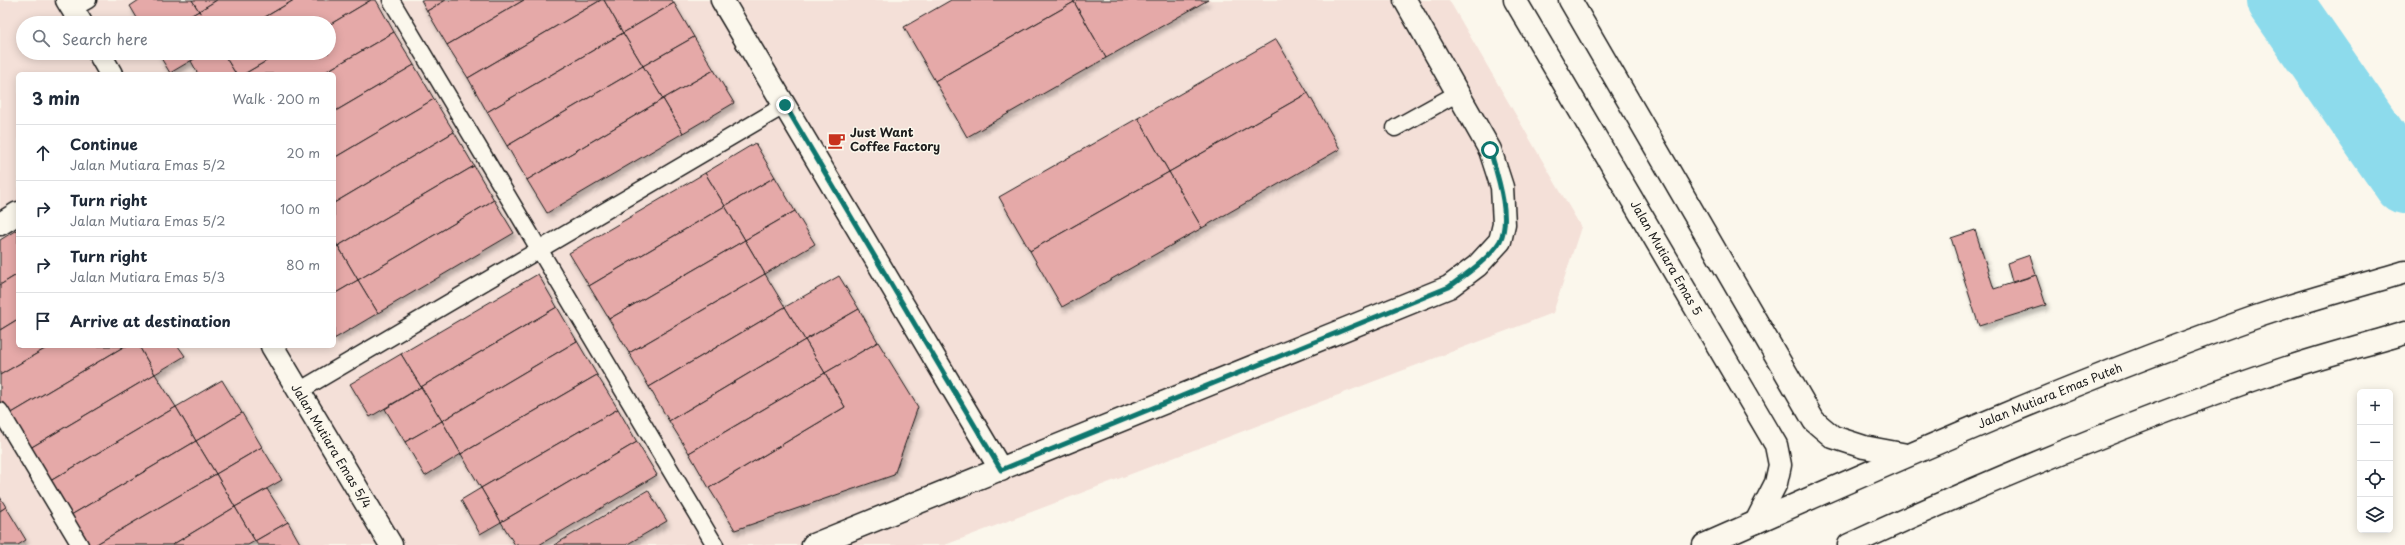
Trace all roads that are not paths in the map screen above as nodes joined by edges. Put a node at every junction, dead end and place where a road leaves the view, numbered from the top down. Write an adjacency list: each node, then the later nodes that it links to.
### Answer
1 (391, 0): 13 (lane)
2 (722, 0): 9 (street)
3 (1405, 0): 8 (street)
4 (1515, 0): 21 (street, Jalan Mutiara Emas 5)
5 (1570, 0): 19 (street)
6 (102, 60): 7 (street)
7 (110, 72)
8 (1458, 92): 10 (lane); 20 (street)
9 (785, 105): 13 (lane); 20 (street)
10 (1395, 128)
11 (16, 214): 12 (street)
12 (0, 224)
13 (539, 250): 17 (lane); 24 (lane)
14 (2400, 274): 19 (street, Jalan Mutiara Emas Puteh)
15 (2405, 333): 27 (street)
16 (273, 348): 17 (street, Jalan Mutiara Emas 5/4)
17 (299, 391): 23 (street, Jalan Mutiara Emas 5/4)
18 (0, 411): 22 (lane)
19 (1907, 455): 21 (street, Jalan Mutiara Emas Puteh)
20 (1001, 470): 25 (street)
21 (1756, 522): 26 (street, Jalan Mutiara Emas Puteh)
22 (80, 545)
23 (390, 545)
24 (715, 545)
25 (813, 545)
26 (1704, 545)
27 (1849, 545)

